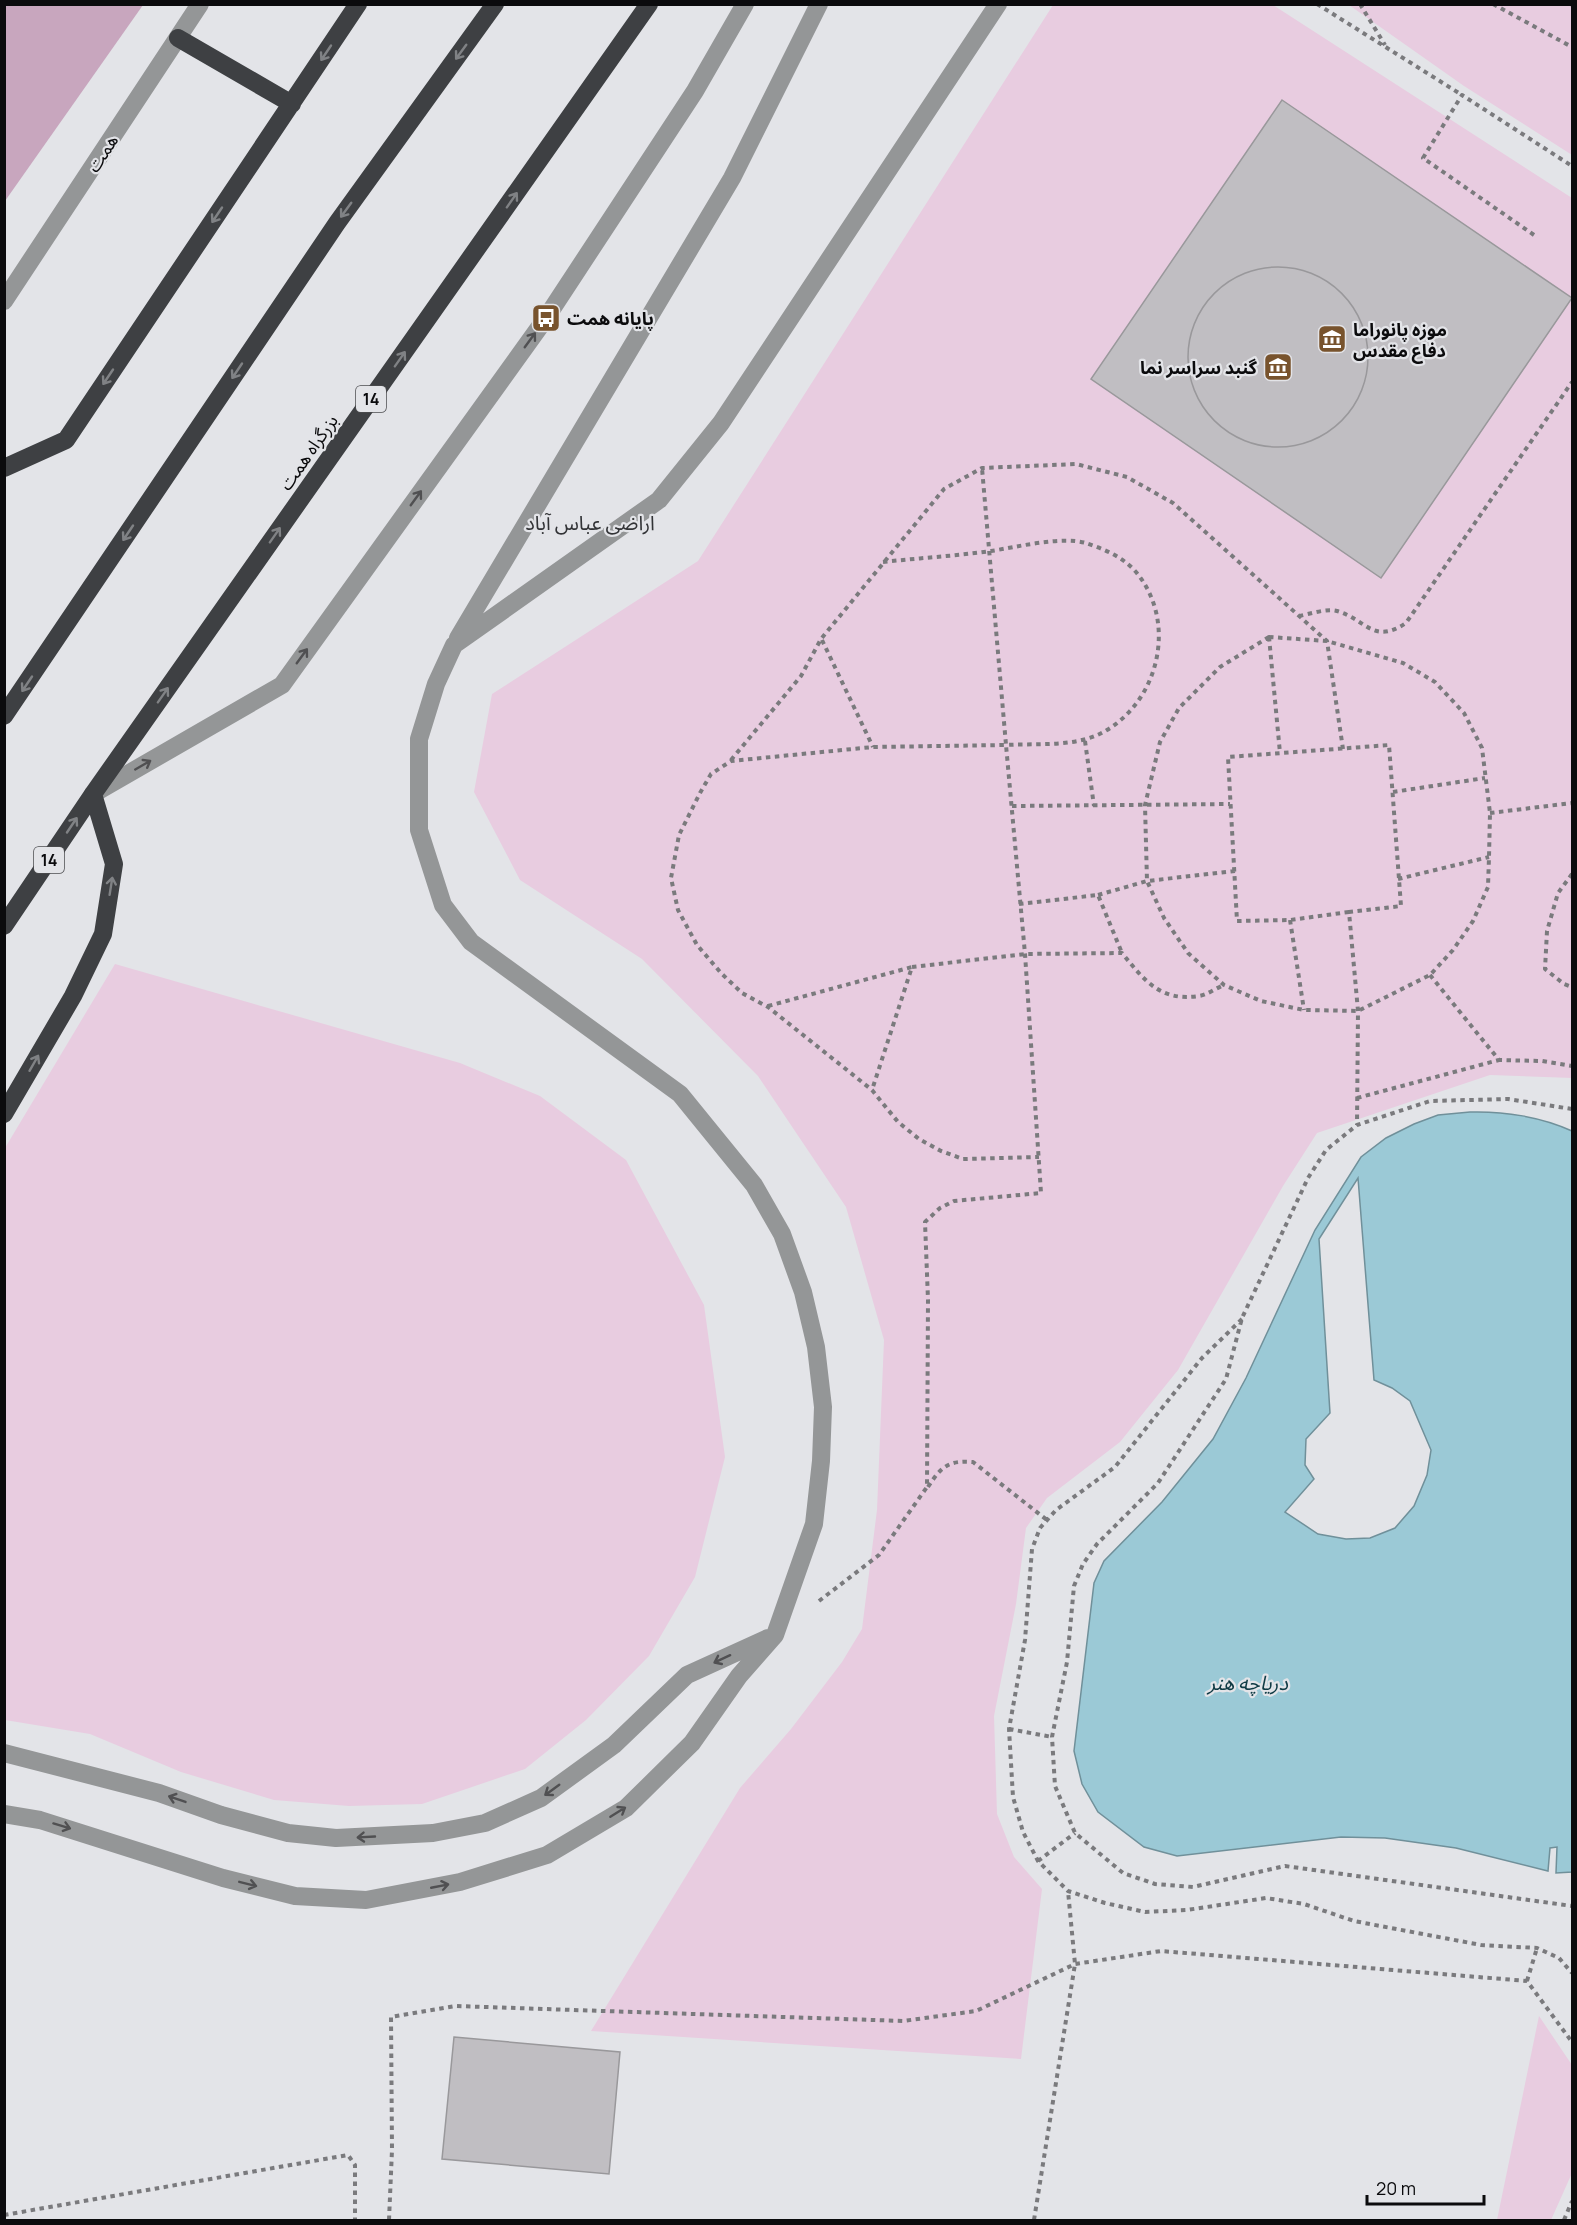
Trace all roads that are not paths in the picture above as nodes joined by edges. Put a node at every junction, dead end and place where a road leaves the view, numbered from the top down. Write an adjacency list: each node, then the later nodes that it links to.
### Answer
1 (200, 4): 8 (street, همت)
2 (358, 4): 9 (highway, one-way to 9)
3 (495, 4): 13 (highway, one-way to 13)
4 (650, 4): 14 (highway, بزرگراه همت / 14, one-way to 4)
5 (745, 4): 14 (street, one-way to 5)
6 (819, 4): 12 (street)
7 (998, 4): 12 (street)
8 (178, 38): 9 (highway); 10 (street, همت)
9 (292, 104): 11 (highway, one-way to 11)
10 (4, 301)
11 (4, 468)
12 (454, 645): 17 (street)
13 (4, 716)
14 (93, 794): 15 (highway, بزرگراه همت / 14, one-way to 14); 16 (highway, one-way to 14)
15 (4, 926)
16 (4, 1113)
17 (775, 1635): 18 (street, one-way to 18); 19 (street, one-way to 17)
18 (4, 1753)
19 (4, 1814)

